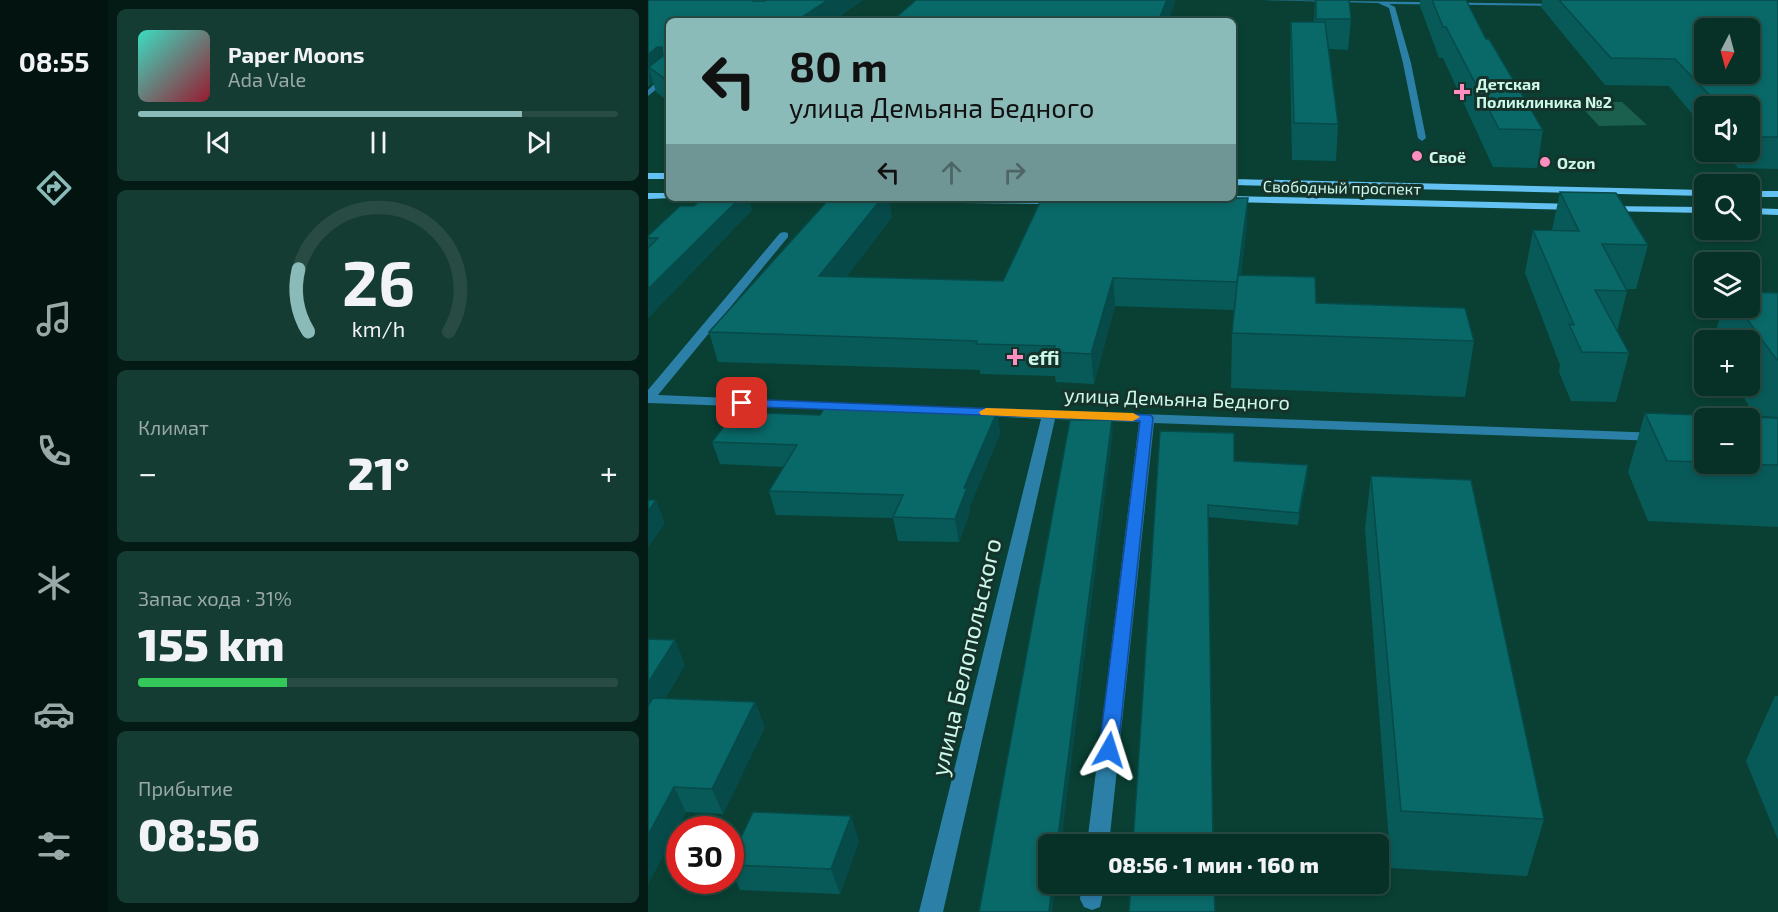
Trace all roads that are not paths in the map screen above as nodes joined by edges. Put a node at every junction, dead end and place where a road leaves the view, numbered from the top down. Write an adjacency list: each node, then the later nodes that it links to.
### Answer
1 (1266, 0): 2 (street)
2 (1379, 1): 3 (street); 6 (street)
3 (1574, 4)
4 (666, 78): 5 (street)
5 (648, 94)
6 (1422, 138)
7 (648, 176): 8 (main road)
8 (666, 176)
9 (1236, 182): 10 (main road, Свободный проспект)
10 (1694, 193)
11 (1760, 194): 12 (main road)
12 (1778, 194)
13 (648, 196): 14 (main road)
14 (666, 196)
15 (1236, 199): 16 (main road, Свободный проспект)
16 (1586, 207)
17 (1598, 208): 18 (main road)
18 (1694, 210)
19 (1760, 212): 20 (main road)
20 (1776, 214)
21 (784, 235): 22 (street)
22 (648, 399): 23 (street)
23 (860, 407)
24 (966, 411): 25 (street, улица Демьяна Бедного)
25 (1049, 414): 26 (street, улица Демьяна Бедного); 29 (street, улица Белопольского)
26 (1147, 418): 27 (street, улица Демьяна Бедного); 28 (street)
27 (1668, 437)
28 (1099, 834)
29 (931, 912)

